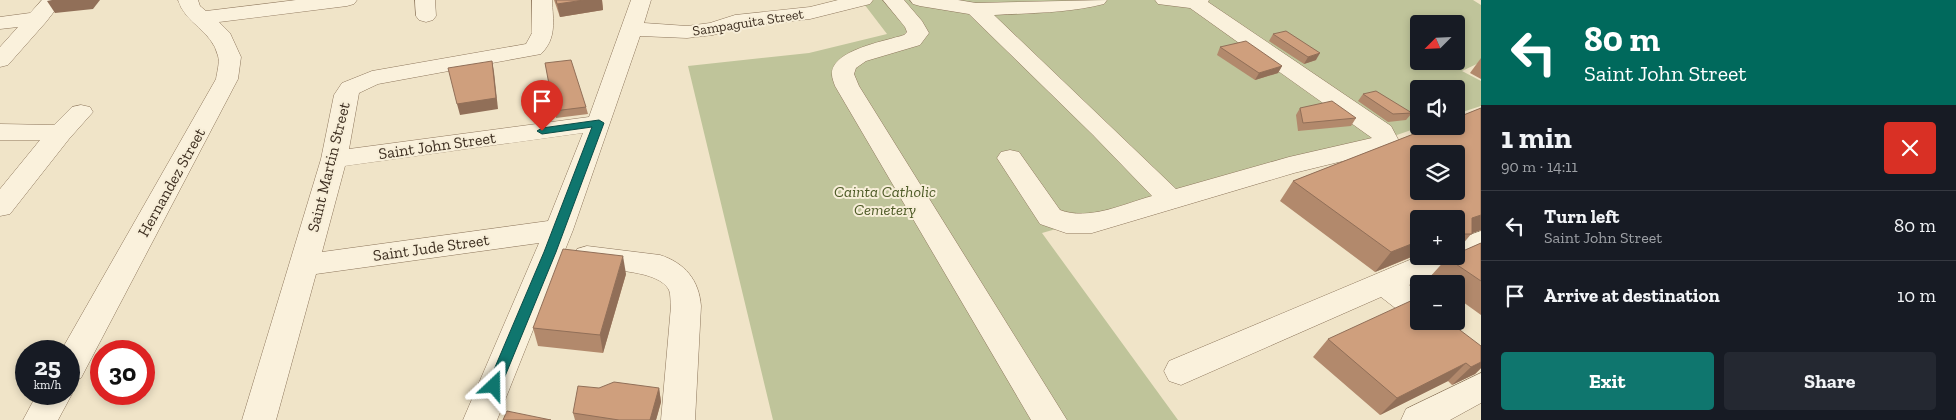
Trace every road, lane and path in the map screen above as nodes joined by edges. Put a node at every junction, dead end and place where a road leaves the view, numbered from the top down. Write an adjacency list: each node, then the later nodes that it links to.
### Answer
1 (53, 0): 14 (street)
2 (347, 0): 12 (street)
3 (542, 0): 23 (street, Saint Martin Street)
4 (641, 0): 16 (street)
5 (863, 0): 11 (street, Sampaguita Street)
6 (893, 0): 41 (street)
7 (920, 0): 13 (street)
8 (1097, 0): 13 (street)
9 (1165, 0): 10 (street)
10 (1196, 1): 24 (street)
11 (805, 6): 16 (street, Sampaguita Street)
12 (193, 9): 33 (street, Hernandez Street)
13 (976, 9): 24 (street)
14 (39, 18): 15 (street); 17 (street)
15 (0, 23)
16 (631, 29): 19 (street)
17 (0, 60)
18 (81, 112): 21 (street)
19 (599, 123): 23 (street, Saint John Street); 26 (street)
20 (0, 132): 21 (street)
21 (60, 133): 25 (street)
22 (1010, 158): 24 (street)
23 (334, 159): 29 (street, Saint Martin Street)
24 (1171, 200)
25 (0, 207)
26 (554, 241): 29 (street, Saint Jude Street); 39 (street); 40 (street, Saint Jude Street)
27 (1481, 241): 28 (street)
28 (1465, 248)
29 (302, 265): 38 (street, Saint Martin Street)
30 (1427, 265): 31 (street)
31 (1385, 284): 32 (street); 34 (street)
32 (1410, 303)
33 (80, 348)
34 (1181, 371)
35 (1481, 387): 42 (street)
36 (49, 405): 37 (street)
37 (40, 420)
38 (258, 420)
39 (480, 420)
40 (678, 420)
41 (1050, 420)
42 (1418, 420)

